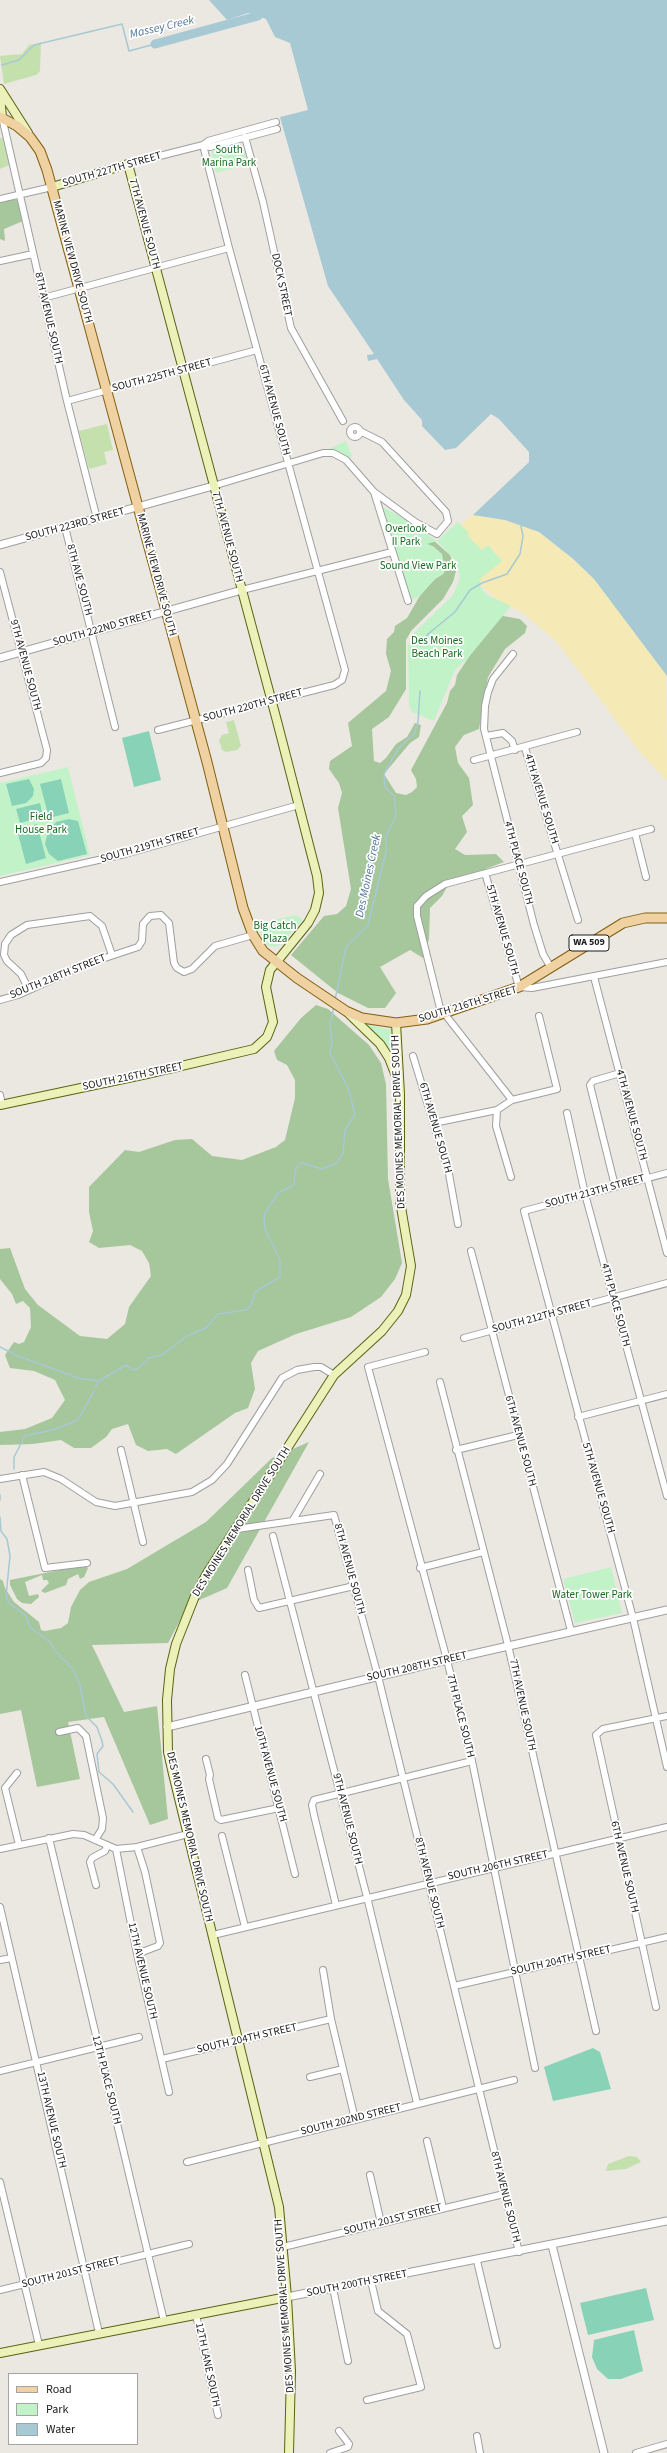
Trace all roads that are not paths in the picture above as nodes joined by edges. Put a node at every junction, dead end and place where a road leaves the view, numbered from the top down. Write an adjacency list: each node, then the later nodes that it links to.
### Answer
1 (0, 89): 7 (main road)
2 (0, 96): 3 (main road)
3 (1, 117): 7 (main road, MARINE VIEW DRIVE SOUTH / WA 509); 11 (street, 8TH AVENUE SOUTH)
4 (276, 122): 6 (street, SOUTH 227TH STREET)
5 (277, 129): 6 (street, SOUTH 227TH STREET)
6 (247, 134): 8 (street, SOUTH 227TH STREET); 23 (street, DOCK STREET)
7 (30, 137): 10 (main road, MARINE VIEW DRIVE SOUTH / WA 509)
8 (204, 145): 9 (street, SOUTH 227TH STREET); 13 (street, 6TH AVENUE SOUTH)
9 (128, 164): 10 (main road, SOUTH 227TH STREET); 16 (main road, 7TH AVENUE SOUTH)
10 (52, 186): 11 (street, SOUTH 227TH STREET); 17 (main road, MARINE VIEW DRIVE SOUTH / WA 509)
11 (20, 195): 12 (street, SOUTH 227TH STREET); 14 (street, 8TH AVENUE SOUTH)
12 (0, 199)
13 (229, 248): 16 (street); 19 (street, 6TH AVENUE SOUTH)
14 (33, 254): 15 (street); 18 (street, 8TH AVENUE SOUTH)
15 (0, 261)
16 (156, 268): 17 (street); 20 (main road, 7TH AVENUE SOUTH)
17 (80, 288): 18 (street); 21 (main road, MARINE VIEW DRIVE SOUTH / WA 509)
18 (43, 298): 22 (street, 8TH AVENUE SOUTH)
19 (257, 350): 20 (street, SOUTH 225TH STREET); 25 (street, 6TH AVENUE SOUTH)
20 (183, 371): 21 (street, SOUTH 225TH STREET); 26 (main road, 7TH AVENUE SOUTH)
21 (106, 391): 22 (street, SOUTH 225TH STREET); 28 (main road, MARINE VIEW DRIVE SOUTH / WA 509)
22 (67, 401): 29 (street, 8TH AVENUE SOUTH)
23 (343, 421)
24 (360, 431): 27 (street)
25 (289, 463): 26 (street, SOUTH 223RD STREET); 27 (street, SOUTH 223RD STREET); 34 (street, 6TH AVENUE SOUTH)
26 (213, 486): 28 (street, SOUTH 223RD STREET); 35 (main road, 7TH AVENUE SOUTH)
27 (374, 492): 32 (street)
28 (138, 507): 29 (street, SOUTH 223RD STREET); 37 (main road, MARINE VIEW DRIVE SOUTH / WA 509)
29 (97, 518): 30 (street, SOUTH 223RD STREET)
30 (64, 527): 31 (street, SOUTH 223RD STREET); 38 (street, 8TH AVE SOUTH)
31 (0, 545)
32 (392, 552): 34 (street, SOUTH 222ND STREET); 36 (street)
33 (0, 572): 39 (street, 9TH AVENUE SOUTH)
34 (319, 572): 35 (street, SOUTH 222ND STREET); 42 (street, 6TH AVENUE SOUTH)
35 (242, 590): 37 (street, SOUTH 222ND STREET); 43 (main road, 7TH AVENUE SOUTH)
36 (408, 601)
37 (166, 612): 38 (street, SOUTH 222ND STREET); 44 (main road, MARINE VIEW DRIVE SOUTH / WA 509)
38 (92, 632): 39 (street, SOUTH 222ND STREET); 45 (street, 8TH AVE SOUTH)
39 (22, 652): 41 (street, SOUTH 222ND STREET); 53 (street, 9TH AVENUE SOUTH)
40 (513, 654): 48 (street, 4TH PLACE SOUTH)
41 (0, 658)
42 (345, 675): 43 (street, SOUTH 220TH STREET)
43 (272, 702): 44 (street, SOUTH 220TH STREET); 54 (main road, 7TH AVENUE SOUTH)
44 (196, 721): 46 (street, SOUTH 220TH STREET); 55 (main road, MARINE VIEW DRIVE SOUTH / WA 509)
45 (114, 727)
46 (158, 730)
47 (577, 732): 49 (street)
48 (486, 736): 50 (street, 4TH AVENUE SOUTH); 51 (street, 4TH PLACE SOUTH)
49 (525, 748): 50 (street); 58 (street, 4TH AVENUE SOUTH)
50 (516, 750): 51 (street)
51 (490, 756): 52 (street); 59 (street, 4TH PLACE SOUTH)
52 (474, 760)
53 (0, 773)
54 (299, 805): 55 (street, SOUTH 219TH STREET); 67 (main road, 7TH AVENUE SOUTH)
55 (224, 825): 62 (street, SOUTH 219TH STREET); 65 (main road, MARINE VIEW DRIVE SOUTH / WA 509)
56 (651, 829): 57 (street)
57 (635, 833): 58 (street); 61 (street)
58 (558, 853): 59 (street); 64 (street, 4TH AVENUE SOUTH)
59 (518, 864): 60 (street); 69 (street, 4TH PLACE SOUTH)
60 (485, 874): 71 (street, 5TH AVENUE SOUTH); 75 (street)
61 (646, 877)
62 (0, 882)
63 (667, 918): 69 (main road, WA 509)
64 (578, 920)
65 (253, 935): 66 (street, SOUTH 218TH STREET); 67 (main road, MARINE VIEW DRIVE SOUTH / WA 509)
66 (112, 955): 72 (street, SOUTH 218TH STREET); 72 (street)
67 (275, 962): 74 (main road, MARINE VIEW DRIVE SOUTH / WA 509); 84 (main road, SOUTH 216TH STREET)
68 (667, 962): 70 (street, SOUTH 216TH STREET)
69 (551, 968): 71 (main road, WA 509)
70 (594, 977): 71 (street, SOUTH 216TH STREET); 80 (street, 4TH AVENUE SOUTH)
71 (518, 987): 75 (main road, SOUTH 216TH STREET / WA 509)
72 (29, 990): 73 (street, SOUTH 218TH STREET)
73 (0, 1000)
74 (346, 1011): 77 (main road, MARINE VIEW DRIVE SOUTH / WA 509); 81 (main road)
75 (445, 1014): 78 (main road, SOUTH 216TH STREET / WA 509); 83 (street)
76 (539, 1016): 83 (street)
77 (362, 1018): 78 (main road, SOUTH 216TH STREET / WA 509)
78 (396, 1023): 81 (main road, DES MOINES MEMORIAL DRIVE SOUTH)
79 (413, 1056): 87 (street, 6TH AVENUE SOUTH)
80 (620, 1073): 90 (street, 4TH AVENUE SOUTH); 91 (street)
81 (400, 1094): 103 (main road, DES MOINES MEMORIAL DRIVE SOUTH)
82 (0, 1095): 84 (street)
83 (512, 1100): 85 (street)
84 (1, 1105)
85 (498, 1110): 87 (street); 89 (street)
86 (567, 1113): 92 (street, 4TH PLACE SOUTH)
87 (434, 1123): 94 (street, 6TH AVENUE SOUTH)
88 (667, 1173): 90 (street, SOUTH 213TH STREET)
89 (511, 1177)
90 (647, 1178): 91 (street, SOUTH 213TH STREET); 96 (street, 4TH AVENUE SOUTH)
91 (615, 1186): 92 (street, SOUTH 213TH STREET)
92 (585, 1194): 93 (street, SOUTH 213TH STREET); 98 (street, 4TH PLACE SOUTH)
93 (524, 1211): 99 (street, 5TH AVENUE SOUTH)
94 (458, 1224)
95 (471, 1251): 100 (street, 6TH AVENUE SOUTH)
96 (667, 1253)
97 (667, 1283): 98 (street, SOUTH 212TH STREET)
98 (612, 1298): 99 (street, SOUTH 212TH STREET); 106 (street, 4TH PLACE SOUTH)
99 (552, 1314): 100 (street, SOUTH 212TH STREET); 107 (street, 5TH AVENUE SOUTH)
100 (491, 1330): 101 (street, SOUTH 212TH STREET); 108 (street, 6TH AVENUE SOUTH)
101 (464, 1338)
102 (425, 1352): 122 (street, 7TH PLACE SOUTH)
103 (334, 1375): 115 (street); 117 (main road, DES MOINES MEMORIAL DRIVE SOUTH)
104 (440, 1382): 110 (street, 7TH AVENUE SOUTH)
105 (667, 1394): 106 (street)
106 (641, 1401): 107 (street); 114 (street, 4TH PLACE SOUTH)
107 (578, 1418): 127 (street, 5TH AVENUE SOUTH)
108 (518, 1435): 110 (street); 128 (street, 6TH AVENUE SOUTH)
109 (121, 1450): 115 (street)
110 (456, 1450): 120 (street, 7TH AVENUE SOUTH)
111 (320, 1474): 116 (street)
112 (22, 1475): 113 (street); 115 (street); 121 (street)
113 (0, 1479)
114 (667, 1496)
115 (135, 1503): 119 (street)
116 (293, 1520): 117 (street); 124 (street, 8TH AVENUE SOUTH)
117 (237, 1529): 137 (main road, DES MOINES MEMORIAL DRIVE SOUTH)
118 (274, 1536): 125 (street, 9TH AVENUE SOUTH)
119 (143, 1542)
120 (483, 1552): 122 (street); 129 (street, 7TH AVENUE SOUTH)
121 (87, 1563)
122 (420, 1568): 130 (street, 7TH PLACE SOUTH)
123 (248, 1570): 125 (street)
124 (354, 1586): 125 (street); 132 (street, 8TH AVENUE SOUTH)
125 (292, 1600): 133 (street, 9TH AVENUE SOUTH)
126 (667, 1610): 127 (street, SOUTH 208TH STREET)
127 (633, 1618): 128 (street, SOUTH 208TH STREET); 136 (street, 5TH AVENUE SOUTH)
128 (571, 1631): 129 (street, SOUTH 208TH STREET)
129 (508, 1645): 130 (street, SOUTH 208TH STREET); 157 (street, 7TH AVENUE SOUTH)
130 (447, 1660): 132 (street, SOUTH 208TH STREET); 140 (street, 7TH PLACE SOUTH)
131 (245, 1675): 134 (street, 10TH AVENUE SOUTH)
132 (378, 1676): 133 (street, SOUTH 208TH STREET); 143 (street, 8TH AVENUE SOUTH)
133 (314, 1692): 134 (street, SOUTH 208TH STREET); 144 (street, 9TH AVENUE SOUTH)
134 (252, 1707): 137 (street, SOUTH 208TH STREET); 145 (street, 10TH AVENUE SOUTH)
135 (667, 1716): 136 (street)
136 (655, 1718): 141 (street, 5TH AVENUE SOUTH); 149 (street, 6TH AVENUE SOUTH)
137 (167, 1726): 147 (main road, DES MOINES MEMORIAL DRIVE SOUTH)
138 (59, 1732): 151 (street)
139 (206, 1759): 145 (street)
140 (472, 1761): 143 (street); 158 (street, 7TH PLACE SOUTH)
141 (667, 1767)
142 (17, 1773): 152 (street)
143 (404, 1779): 144 (street); 160 (street, 8TH AVENUE SOUTH)
144 (340, 1792): 162 (street, 9TH AVENUE SOUTH); 163 (street)
145 (279, 1808): 159 (street, 10TH AVENUE SOUTH)
146 (667, 1826): 149 (street, SOUTH 206TH STREET)
147 (188, 1834): 154 (street); 166 (main road, DES MOINES MEMORIAL DRIVE SOUTH)
148 (222, 1836): 165 (street)
149 (618, 1837): 157 (street, SOUTH 206TH STREET); 168 (street, 6TH AVENUE SOUTH)
150 (49, 1838): 151 (street); 152 (street); 181 (street, 12TH PLACE SOUTH)
151 (95, 1840): 153 (street)
152 (19, 1845): 155 (street)
153 (107, 1846): 156 (street); 161 (street)
154 (137, 1847): 156 (street); 169 (street)
155 (0, 1849)
156 (116, 1849): 169 (street, 12TH AVENUE SOUTH)
157 (555, 1852): 158 (street, SOUTH 206TH STREET); 170 (street, 7TH AVENUE SOUTH)
158 (494, 1866): 160 (street, SOUTH 206TH STREET); 174 (street, 7TH PLACE SOUTH)
159 (295, 1874)
160 (428, 1882): 162 (street, SOUTH 206TH STREET); 175 (street, 8TH AVENUE SOUTH)
161 (96, 1885)
162 (367, 1897): 163 (street, SOUTH 206TH STREET); 191 (street, 9TH AVENUE SOUTH)
163 (336, 1905): 165 (street, SOUTH 206TH STREET)
164 (0, 1907): 171 (street, 13TH AVENUE SOUTH)
165 (245, 1927): 166 (street, SOUTH 206TH STREET)
166 (213, 1935): 180 (main road, DES MOINES MEMORIAL DRIVE SOUTH)
167 (667, 1937): 168 (street, SOUTH 204TH STREET)
168 (642, 1943): 170 (street, SOUTH 204TH STREET); 176 (street, 6TH AVENUE SOUTH)
169 (137, 1954): 182 (street, 12TH AVENUE SOUTH)
170 (579, 1957): 174 (street, SOUTH 204TH STREET); 178 (street, 7TH AVENUE SOUTH)
171 (12, 1958): 172 (street); 183 (street, 13TH AVENUE SOUTH)
172 (0, 1960)
173 (323, 1970): 177 (street)
174 (516, 1972): 175 (street, SOUTH 204TH STREET); 184 (street, 7TH PLACE SOUTH)
175 (454, 1986): 189 (street, 8TH AVENUE SOUTH)
176 (656, 2007)
177 (331, 2019): 180 (street, SOUTH 204TH STREET); 185 (street)
178 (596, 2031)
179 (139, 2037): 181 (street)
180 (239, 2041): 182 (street, SOUTH 204TH STREET); 194 (main road, DES MOINES MEMORIAL DRIVE SOUTH)
181 (98, 2047): 183 (street); 206 (street, 12TH PLACE SOUTH)
182 (162, 2059): 190 (street, 12TH AVENUE SOUTH)
183 (37, 2061): 186 (street); 208 (street, 13TH AVENUE SOUTH)
184 (535, 2068)
185 (343, 2069): 187 (street); 192 (street)
186 (0, 2071)
187 (310, 2077)
188 (514, 2080): 189 (street, SOUTH 202ND STREET)
189 (479, 2088): 191 (street, SOUTH 202ND STREET); 198 (street, 8TH AVENUE SOUTH)
190 (169, 2092)
191 (417, 2103): 192 (street, SOUTH 202ND STREET)
192 (355, 2119): 194 (street, SOUTH 202ND STREET)
193 (427, 2141): 199 (street)
194 (264, 2142): 195 (street, SOUTH 202ND STREET); 204 (main road, DES MOINES MEMORIAL DRIVE SOUTH)
195 (187, 2162)
196 (370, 2175): 201 (street)
197 (0, 2182): 210 (street)
198 (504, 2194): 199 (street, SOUTH 201ST STREET); 205 (street, 8TH AVENUE SOUTH)
199 (443, 2208): 201 (street, SOUTH 201ST STREET)
200 (667, 2221): 203 (street, SOUTH 200TH STREET)
201 (381, 2223): 204 (street, SOUTH 201ST STREET)
202 (189, 2244): 206 (street, SOUTH 201ST STREET)
203 (552, 2245): 205 (street, SOUTH 200TH STREET); 229 (street)
204 (283, 2247): 213 (main road, DES MOINES MEMORIAL DRIVE SOUTH)
205 (519, 2252): 207 (street, SOUTH 200TH STREET)
206 (149, 2254): 208 (street, SOUTH 201ST STREET); 215 (street, 12TH PLACE SOUTH)
207 (477, 2261): 209 (street, SOUTH 200TH STREET); 217 (street)
208 (85, 2269): 210 (street, SOUTH 201ST STREET); 216 (street, 13TH AVENUE SOUTH)
209 (371, 2281): 211 (street, SOUTH 200TH STREET); 221 (street)
210 (24, 2284): 212 (street, SOUTH 201ST STREET); 218 (street)
211 (333, 2288): 213 (street, SOUTH 200TH STREET); 220 (street)
212 (0, 2290)
213 (287, 2297): 214 (main road, SOUTH 200TH STREET); 226 (main road, DES MOINES MEMORIAL DRIVE SOUTH)
214 (196, 2315): 215 (main road, SOUTH 200TH STREET); 222 (street, 12TH LANE SOUTH)
215 (164, 2321): 216 (main road, SOUTH 200TH STREET)
216 (99, 2333): 218 (main road, SOUTH 200TH STREET)
217 (497, 2344)
218 (39, 2345): 219 (main road, SOUTH 200TH STREET)
219 (0, 2353)
220 (348, 2361)
221 (367, 2400)
222 (218, 2415)
223 (339, 2431): 227 (street)
224 (477, 2436): 228 (street)
225 (667, 2444): 230 (street)
226 (289, 2453)
227 (330, 2453)
228 (480, 2453)
229 (604, 2453)
230 (636, 2453)

